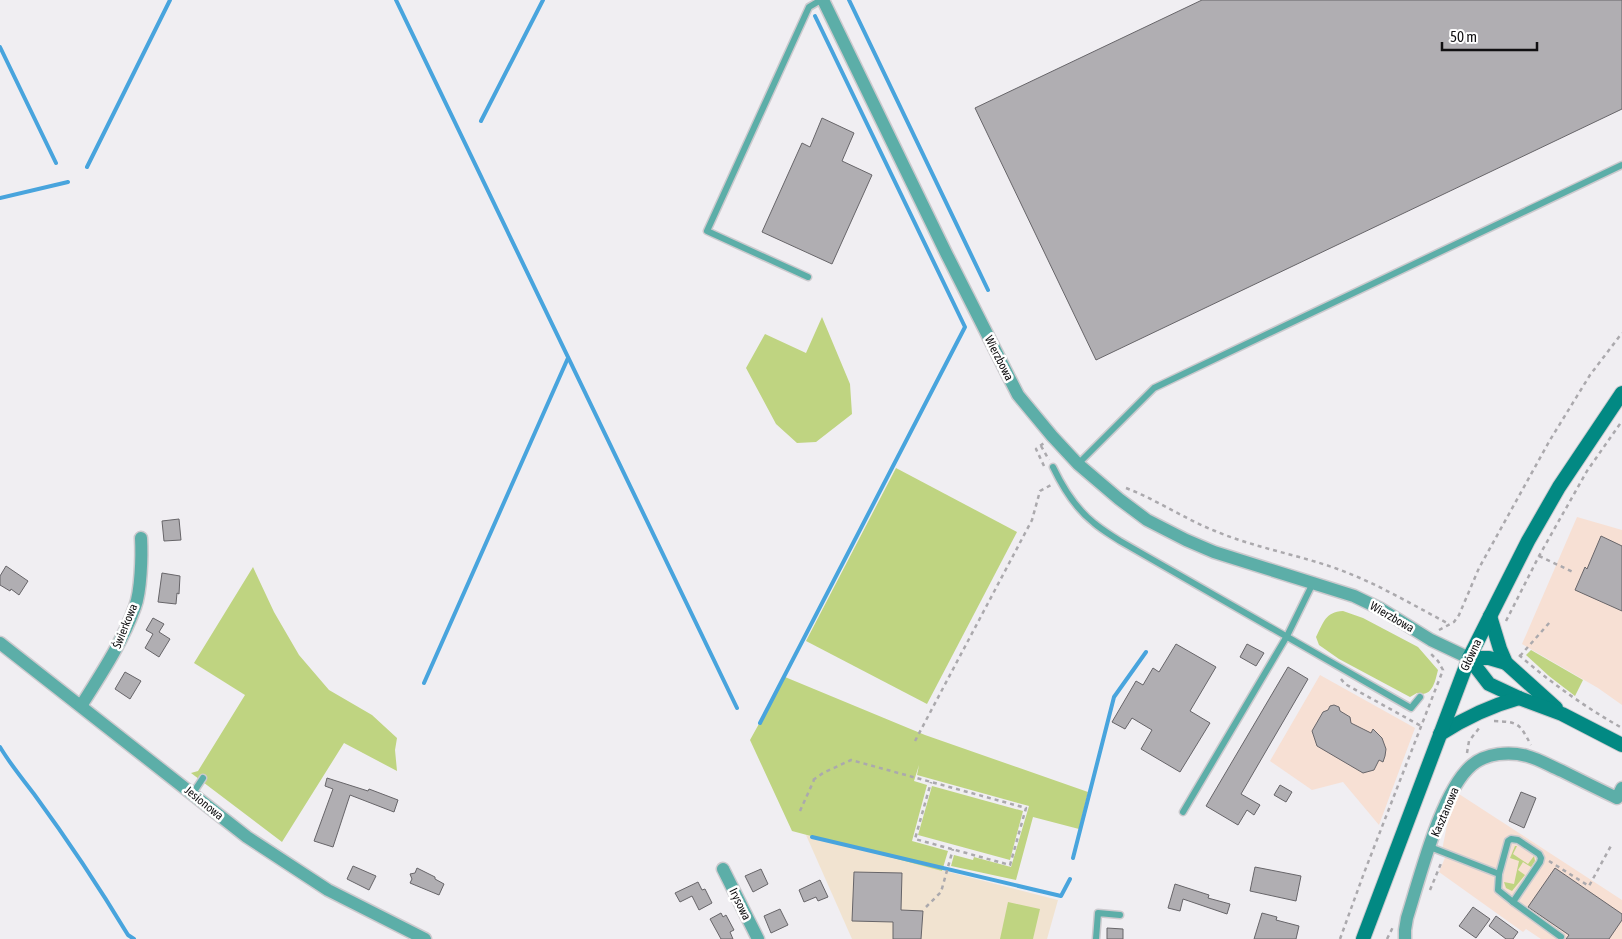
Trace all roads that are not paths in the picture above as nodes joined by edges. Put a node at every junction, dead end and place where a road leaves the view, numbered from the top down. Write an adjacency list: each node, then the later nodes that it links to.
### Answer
1 (822, 0): 3 (lane); 5 (street, Wierzbowa)
2 (1622, 165): 5 (lane)
3 (808, 277)
4 (1622, 393): 9 (main road, Główna)
5 (1078, 464): 8 (street, Wierzbowa)
6 (1052, 467): 10 (lane)
7 (141, 538): 16 (street, Świerkowa)
8 (1313, 583): 10 (lane); 12 (street, Wierzbowa)
9 (1490, 616): 12 (main road, Główna); 13 (main road)
10 (1287, 636): 14 (lane); 23 (lane)
11 (0, 643): 16 (street, Jesionowa)
12 (1469, 658): 13 (main road); 15 (main road); 18 (main road, Główna)
13 (1506, 663): 17 (main road)
14 (1420, 697)
15 (1519, 698): 17 (main road); 18 (main road)
16 (81, 706): 22 (street, Jesionowa)
17 (1562, 714): 19 (main road)
18 (1440, 734): 33 (main road, Główna)
19 (1622, 746)
20 (203, 778): 22 (lane)
21 (1622, 788): 24 (street, Kasztanowa)
22 (193, 793): 30 (street, Jesionowa)
23 (1183, 812)
24 (1430, 847): 26 (lane); 34 (street, Kasztanowa)
25 (723, 868): 31 (street, Irysowa)
26 (1499, 874): 27 (lane); 27 (lane)
27 (1513, 902): 29 (lane)
28 (1120, 915): 32 (lane)
29 (1561, 936)
30 (425, 939)
31 (758, 939)
32 (1096, 939)
33 (1363, 939)
34 (1405, 939)

